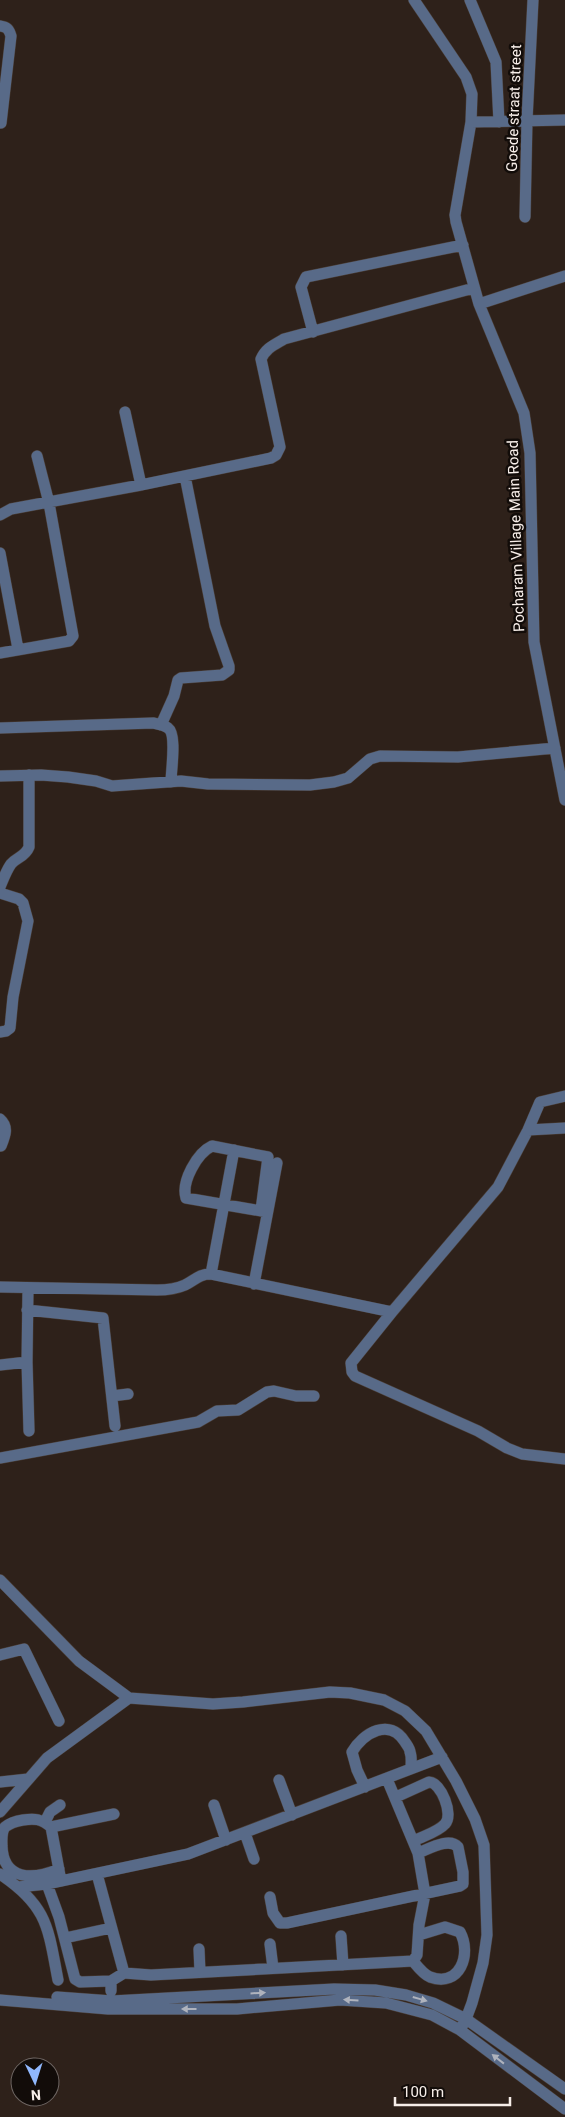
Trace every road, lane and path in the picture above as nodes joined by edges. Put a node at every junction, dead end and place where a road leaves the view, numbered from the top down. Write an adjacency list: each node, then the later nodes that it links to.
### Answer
1 (414, 0): 7 (street, Pocharam Village Main Road)
2 (470, 0): 8 (street)
3 (532, 0): 5 (street, Goede straat street)
4 (0, 26): 9 (street)
5 (527, 120): 6 (street); 8 (street); 10 (street, Goede straat street)
6 (565, 120)
7 (471, 122): 8 (street); 11 (street, Pocharam Village Main Road)
8 (499, 122)
9 (1, 123)
10 (525, 217)
11 (463, 245): 14 (street, Pocharam Village Main Road); 16 (street)
12 (565, 263): 13 (street)
13 (563, 276): 15 (street)
14 (474, 288): 15 (street, Pocharam Village Main Road); 16 (street)
15 (479, 304): 28 (street, Pocharam Village Main Road)
16 (313, 332): 19 (street)
17 (125, 412): 20 (street)
18 (36, 456): 21 (street)
19 (185, 476): 20 (street); 26 (street)
20 (142, 485): 21 (street)
21 (49, 503): 22 (street); 24 (street)
22 (0, 515)
23 (0, 553): 24 (street)
24 (18, 649): 25 (street)
25 (0, 653)
26 (161, 725): 27 (street); 32 (street)
27 (0, 728)
28 (555, 748): 29 (street, Pocharam Village Main Road); 32 (street)
29 (563, 774): 33 (street, Pocharam Village Main Road)
30 (29, 775): 31 (street); 32 (street); 34 (street)
31 (0, 776)
32 (171, 782)
33 (565, 800)
34 (0, 887)
35 (0, 893): 36 (street)
36 (0, 1032)
37 (565, 1096): 40 (street)
38 (0, 1119): 41 (street)
39 (565, 1128): 40 (street)
40 (528, 1130): 51 (street)
41 (1, 1146)
42 (234, 1150): 44 (street); 44 (street); 45 (street)
43 (277, 1162): 45 (street)
44 (223, 1204): 45 (street); 46 (street)
45 (264, 1211): 47 (street)
46 (210, 1274): 47 (street); 49 (street)
47 (254, 1284): 51 (street)
48 (0, 1288): 49 (street)
49 (28, 1289): 50 (street)
50 (28, 1310): 52 (street); 55 (street)
51 (392, 1312): 60 (street)
52 (27, 1362): 53 (street); 58 (street)
53 (0, 1365)
54 (128, 1394): 55 (street)
55 (112, 1396): 57 (street)
56 (314, 1396): 59 (street)
57 (114, 1426)
58 (30, 1431)
59 (0, 1458)
60 (565, 1459)
61 (0, 1580): 62 (street)
62 (6, 1591): 64 (street)
63 (0, 1655): 65 (street)
64 (129, 1698): 66 (street); 68 (street)
65 (59, 1721)
66 (442, 1756): 67 (street); 108 (street)
67 (411, 1768): 69 (street); 72 (street)
68 (28, 1779): 71 (street); 74 (street)
69 (387, 1779): 72 (street); 73 (street)
70 (279, 1780): 78 (street)
71 (0, 1782)
72 (365, 1787): 78 (street)
73 (396, 1797): 82 (street); 82 (street)
74 (2, 1803)
75 (60, 1805): 79 (street)
76 (214, 1806): 81 (street)
77 (114, 1814): 79 (street)
78 (292, 1815): 80 (street)
79 (48, 1824): 85 (street); 85 (street)
80 (245, 1833): 81 (street); 84 (street)
81 (226, 1840): 87 (street)
82 (414, 1841): 83 (street)
83 (418, 1852): 91 (street); 91 (street)
84 (254, 1859)
85 (59, 1869): 88 (street)
86 (0, 1874): 90 (street)
87 (97, 1874): 88 (street); 93 (street)
88 (61, 1881): 89 (street)
89 (47, 1884): 90 (street); 96 (street)
90 (18, 1887): 104 (street)
91 (425, 1894): 92 (street); 94 (street)
92 (270, 1897)
93 (111, 1928): 96 (street); 103 (street)
94 (418, 1935): 99 (street); 99 (street)
95 (341, 1936): 100 (street)
96 (65, 1938): 106 (street)
97 (270, 1944): 101 (street)
98 (199, 1949): 102 (street)
99 (413, 1960): 100 (street)
100 (343, 1965): 101 (street)
101 (273, 1968): 102 (street)
102 (200, 1972): 103 (street)
103 (124, 1973): 106 (street)
104 (58, 1980)
105 (0, 1992): 106 (street)
106 (108, 1995): 107 (street); 108 (street, one-way to 108); 109 (street, one-way to 106)
107 (0, 2000)
108 (466, 2020): 109 (street); 110 (street)
109 (460, 2030): 111 (street, one-way to 109)
110 (565, 2089)
111 (565, 2109)

